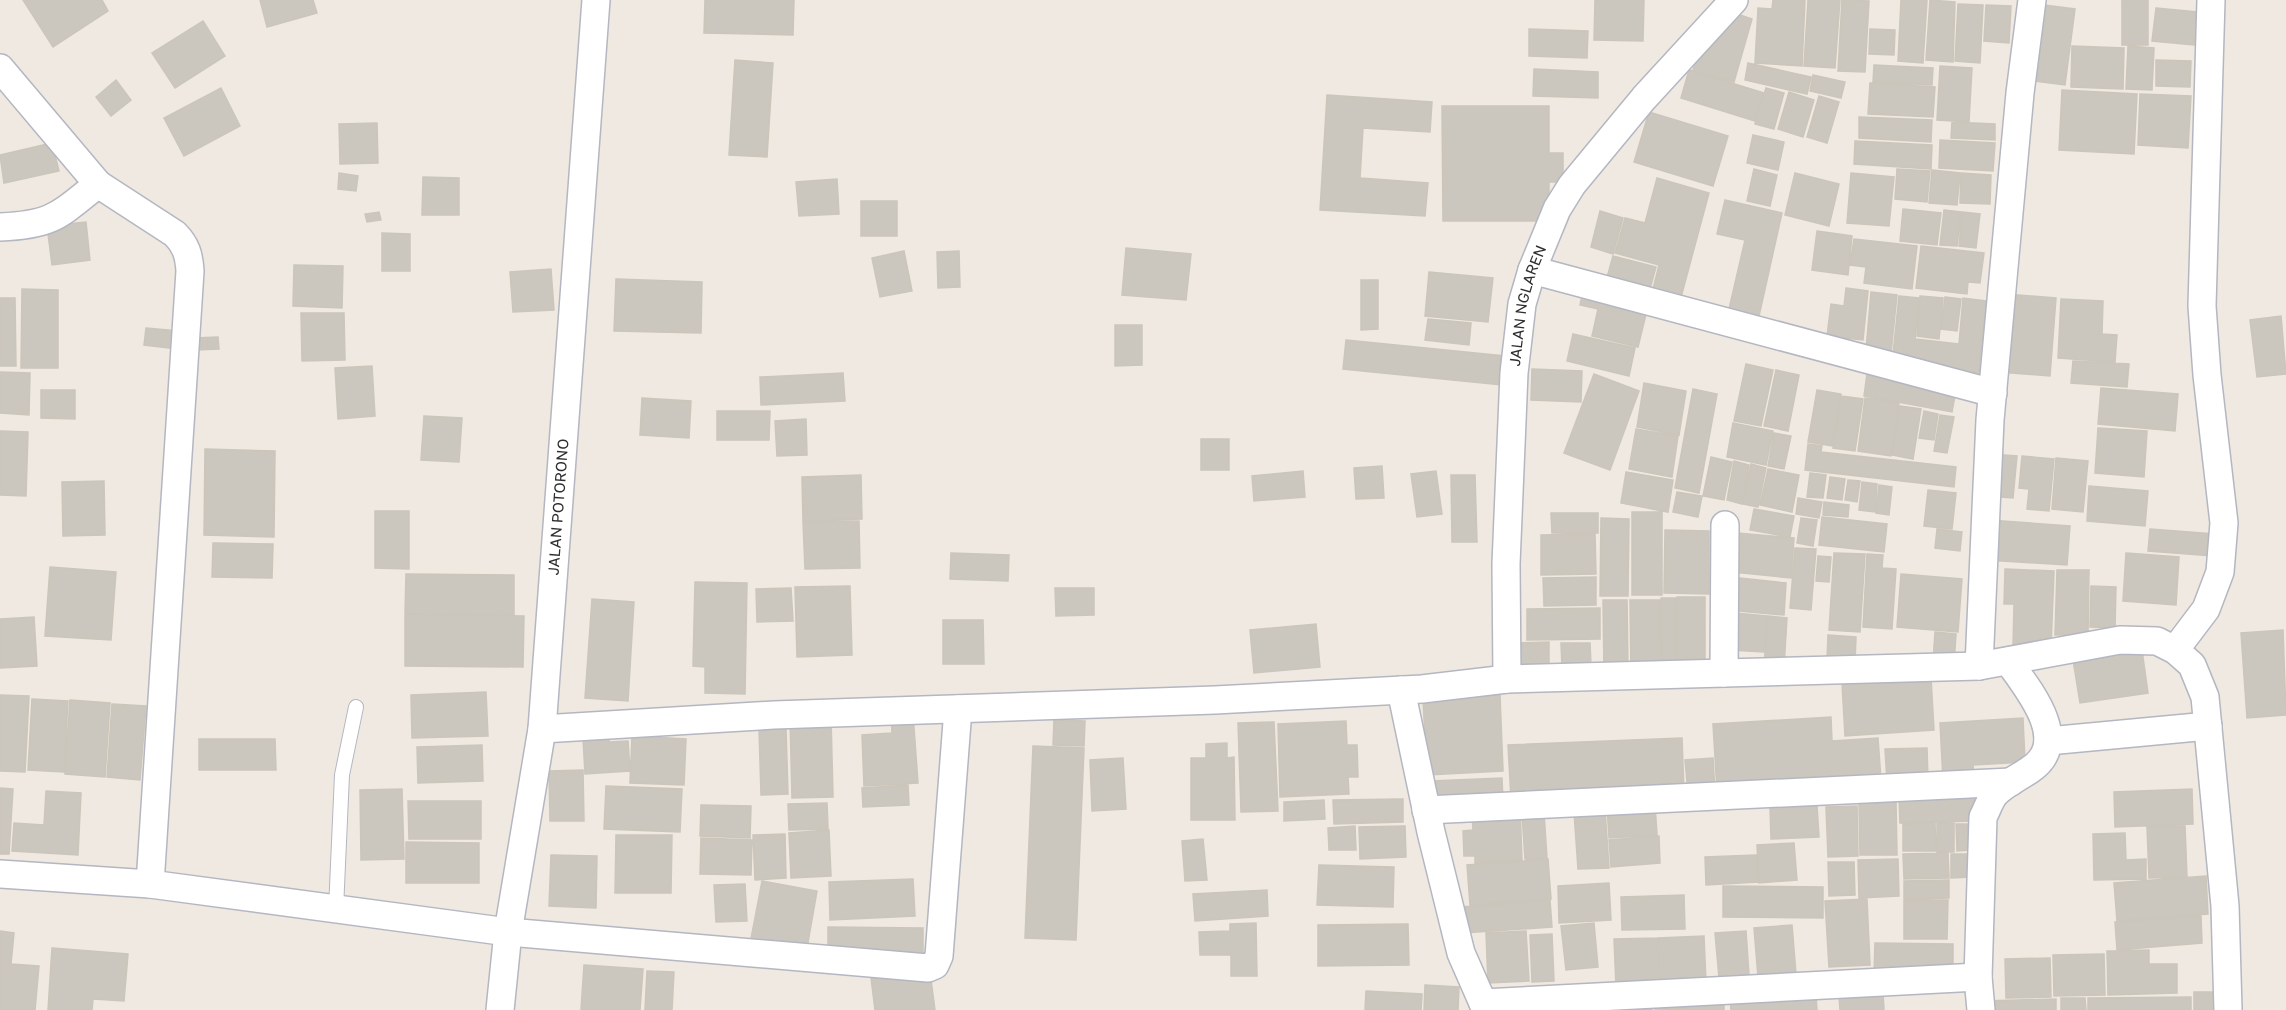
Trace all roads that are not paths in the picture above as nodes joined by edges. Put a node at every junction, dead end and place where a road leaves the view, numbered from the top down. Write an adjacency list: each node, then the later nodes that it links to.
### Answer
1 (596, 0): 20 (street, JALAN POTORONO)
2 (1734, 0): 8 (street, JALAN NGLAREN)
3 (2032, 0): 9 (street)
4 (2211, 0): 11 (street)
5 (0, 68): 6 (street)
6 (98, 184): 7 (street); 25 (street)
7 (0, 227)
8 (1532, 270): 9 (street); 15 (street, JALAN NGLAREN)
9 (1993, 393): 13 (street)
10 (1725, 525): 14 (street)
11 (2175, 650): 12 (street); 19 (street)
12 (2008, 661): 13 (street); 21 (street)
13 (1979, 666): 14 (street)
14 (1724, 674): 15 (street)
15 (1507, 680): 16 (street)
16 (1401, 690): 18 (street); 23 (street)
17 (356, 707): 26 (lane)
18 (958, 709): 20 (street); 27 (street)
19 (2208, 726): 21 (street); 32 (street)
20 (542, 729): 27 (street, JALAN POTORONO)
21 (2048, 741): 22 (street)
22 (2011, 782): 23 (street); 28 (street)
23 (1426, 810): 29 (street)
24 (0, 874): 25 (street)
25 (150, 884): 26 (street)
26 (336, 909): 27 (street)
27 (508, 932): 30 (street, JALAN POTORONO)
28 (1978, 977): 29 (street); 31 (street)
29 (1485, 1006)
30 (500, 1010)
31 (1981, 1010)
32 (2228, 1010)

